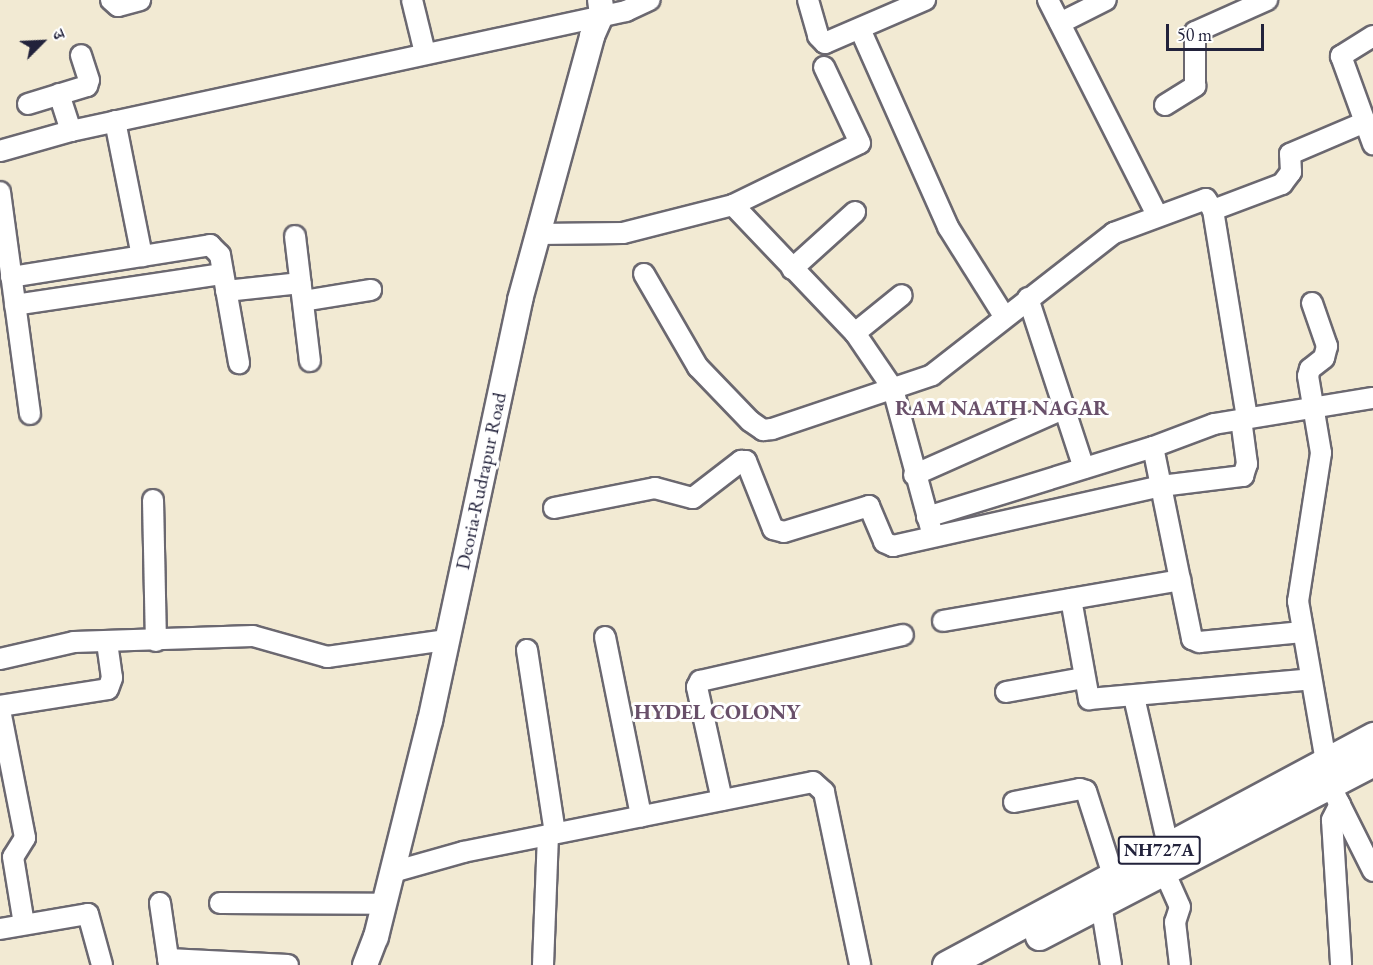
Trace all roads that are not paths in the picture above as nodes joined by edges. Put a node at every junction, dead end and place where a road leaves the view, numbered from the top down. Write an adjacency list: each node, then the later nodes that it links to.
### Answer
1 (111, 0): 2 (street)
2 (140, 0)
3 (412, 0): 14 (street)
4 (650, 0): 10 (street)
5 (808, 0): 12 (street)
6 (925, 0): 12 (street)
7 (1048, 0): 11 (street)
8 (1106, 0): 11 (street)
9 (1267, 0): 19 (street)
10 (601, 7): 14 (street); 30 (main road, Deoria-Rudrapur Road)
11 (1060, 23): 29 (street)
12 (860, 29): 43 (street)
13 (1373, 36): 21 (street)
14 (425, 53): 20 (street)
15 (81, 55): 17 (street)
16 (824, 67): 26 (street)
17 (59, 94): 18 (street); 22 (street)
18 (28, 104)
19 (1165, 105)
20 (115, 122): 22 (street); 32 (street)
21 (1365, 122): 23 (street); 27 (street)
22 (71, 131): 24 (street)
23 (1373, 144)
24 (0, 151)
25 (0, 200): 35 (street)
26 (733, 205): 30 (street); 33 (street)
27 (1213, 210): 29 (street); 52 (street)
28 (855, 212): 33 (street)
29 (1157, 215): 40 (street)
30 (538, 234): 67 (main road, Deoria-Rudrapur Road)
31 (295, 236): 38 (street)
32 (142, 256): 35 (street); 36 (street)
33 (792, 269): 44 (street)
34 (644, 274): 47 (street)
35 (11, 277): 42 (street)
36 (225, 283): 38 (street); 42 (street); 46 (street)
37 (371, 290): 38 (street)
38 (302, 292): 45 (street)
39 (902, 295): 44 (street)
40 (1028, 298): 43 (street); 50 (street)
41 (1312, 303): 49 (street)
42 (15, 305): 51 (street)
43 (1004, 316): 47 (street)
44 (855, 333): 47 (street)
45 (310, 361)
46 (239, 363)
47 (893, 389): 55 (street)
48 (1373, 398): 49 (street)
49 (1313, 407): 52 (street); 64 (street)
50 (1065, 408): 54 (street); 55 (street)
51 (30, 414)
52 (1244, 418): 53 (street); 56 (street)
53 (1153, 447): 54 (street); 56 (street)
54 (1084, 468): 59 (street)
55 (914, 475): 59 (street)
56 (1161, 486): 60 (street); 61 (street)
57 (153, 500): 68 (street)
58 (554, 508): 60 (street)
59 (927, 517): 60 (street)
60 (933, 536)
61 (1180, 580): 62 (street); 64 (street)
62 (1071, 599): 63 (street); 72 (street)
63 (943, 621)
64 (1303, 632): 73 (street)
65 (903, 635): 81 (street)
66 (605, 637): 83 (street)
67 (447, 640): 68 (street); 87 (main road, Deoria-Rudrapur Road)
68 (156, 641): 69 (street)
69 (107, 644): 71 (street); 76 (street)
70 (527, 650): 84 (street)
71 (0, 659)
72 (1083, 678): 74 (street); 75 (street)
73 (1311, 679): 75 (street); 80 (street)
74 (1006, 692)
75 (1134, 697): 85 (street)
76 (0, 708): 79 (street)
77 (1373, 736): 80 (highway, NH727A)
78 (1373, 762): 80 (highway, NH727A)
79 (6, 776): 93 (street)
80 (1332, 783): 85 (highway, NH727A); 86 (street); 105 (street)
81 (722, 800): 83 (street); 100 (street)
82 (1014, 802): 88 (street)
83 (641, 816): 84 (street)
84 (552, 834): 87 (street); 99 (street)
85 (1166, 858): 88 (highway, NH727A); 91 (highway, NH727A); 104 (street)
86 (1373, 871)
87 (393, 872): 92 (main road, Deoria-Rudrapur Road)
88 (1113, 875): 101 (highway, NH727A)
89 (160, 903): 95 (street)
90 (220, 903): 92 (street)
91 (1101, 903): 102 (highway, NH727A); 103 (street)
92 (384, 904): 98 (main road, Deoria-Rudrapur Road)
93 (24, 924): 94 (street); 96 (street)
94 (0, 929)
95 (168, 962): 97 (street)
96 (102, 965)
97 (288, 965)
98 (365, 965)
99 (543, 965)
100 (860, 965)
101 (946, 965)
102 (983, 965)
103 (1111, 965)
104 (1180, 965)
105 (1341, 965)

